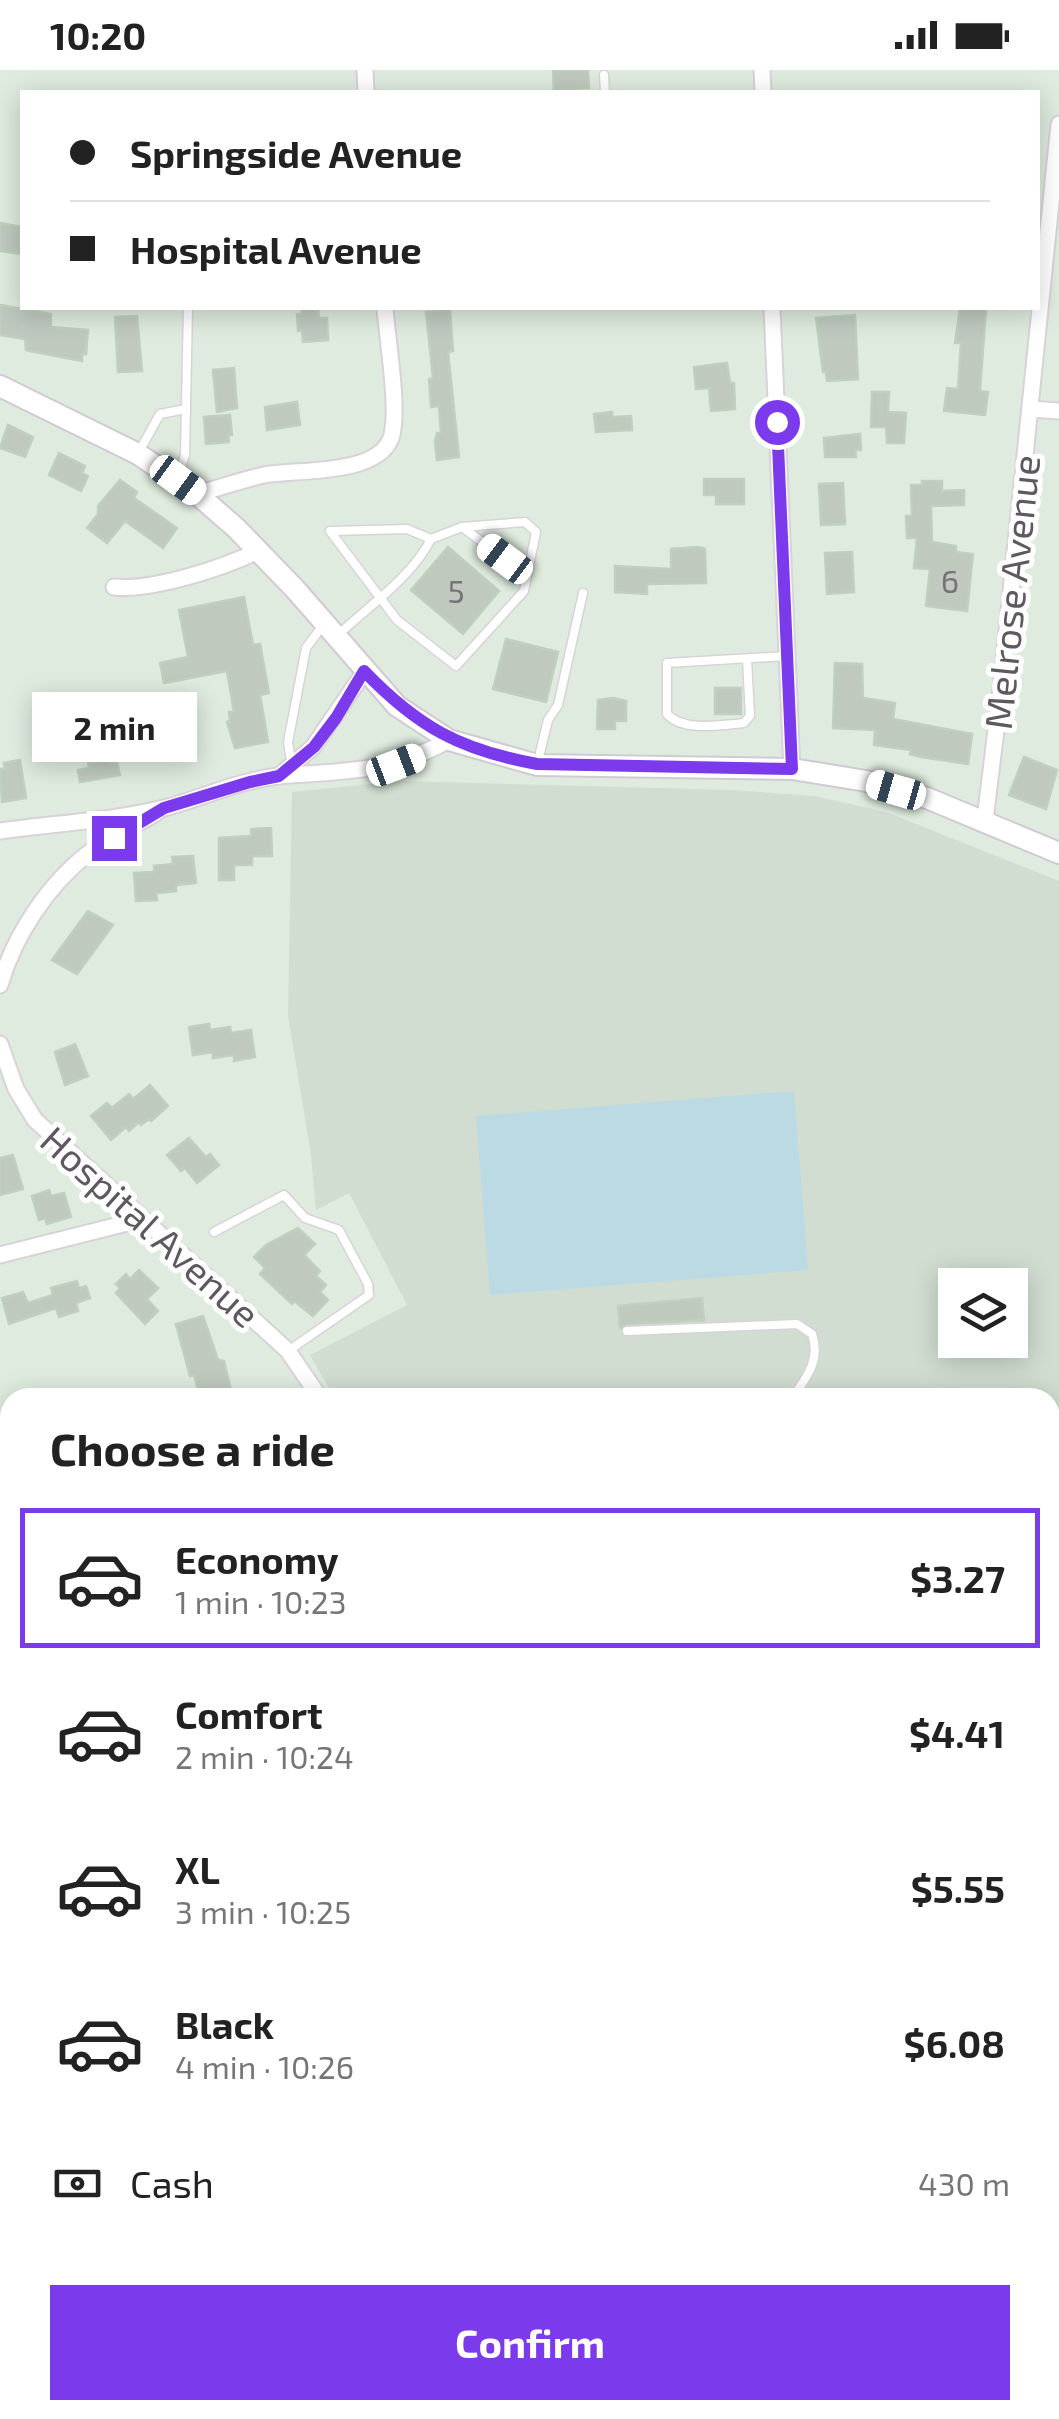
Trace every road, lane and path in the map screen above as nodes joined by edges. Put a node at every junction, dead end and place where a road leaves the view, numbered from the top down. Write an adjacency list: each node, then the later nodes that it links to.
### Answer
1 (604, 75): 2 (lane)
2 (605, 90)
3 (1059, 124): 8 (street, Melrose Avenue)
4 (188, 310): 9 (lane)
5 (385, 310): 13 (street)
6 (772, 310): 22 (street)
7 (0, 386): 11 (main road)
8 (1030, 409): 10 (street); 30 (street, Melrose Avenue)
9 (186, 410): 11 (lane); 12 (lane)
10 (1059, 411)
11 (138, 454): 12 (main road)
12 (178, 480): 13 (main road)
13 (197, 494): 16 (main road)
14 (462, 527): 15 (lane); 17 (lane); 17 (lane)
15 (432, 539): 20 (lane); 20 (lane)
16 (258, 551): 18 (street); 21 (main road)
17 (527, 575): 20 (lane)
18 (114, 587)
19 (583, 593): 26 (lane)
20 (379, 598): 21 (lane)
21 (330, 631): 24 (main road); 28 (lane)
22 (787, 656): 23 (lane); 27 (street)
23 (748, 658): 23 (lane)
24 (364, 671): 25 (main road); 28 (street)
25 (449, 740): 26 (main road); 28 (street)
26 (537, 764): 27 (main road)
27 (792, 769): 30 (main road)
28 (286, 771): 29 (street)
29 (164, 808): 31 (street); 33 (street)
30 (984, 820): 32 (main road)
31 (0, 831)
32 (1059, 853)
33 (0, 985)
34 (0, 1044): 35 (street, Hospital Avenue)
35 (143, 1219): 37 (street); 39 (street, Hospital Avenue)
36 (214, 1232): 39 (lane)
37 (0, 1255)
38 (627, 1331): 41 (lane)
39 (288, 1351): 40 (street, Hospital Avenue)
40 (313, 1388)
41 (800, 1388)

